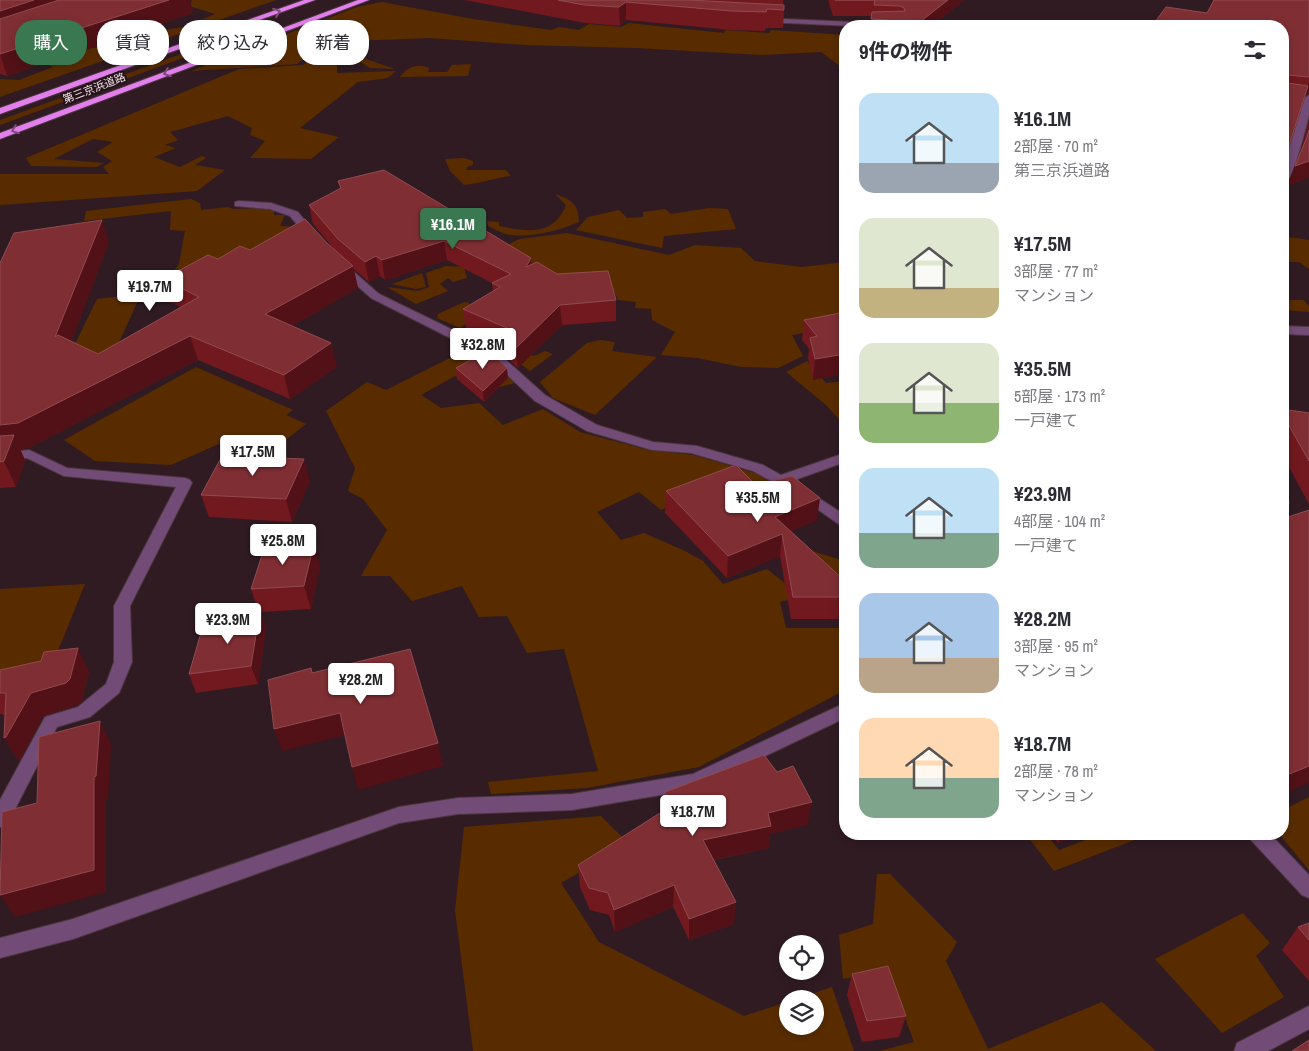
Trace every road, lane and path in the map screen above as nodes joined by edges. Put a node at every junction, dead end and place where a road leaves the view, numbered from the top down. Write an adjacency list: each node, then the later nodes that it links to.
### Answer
1 (311, 0): 6 (highway, 第三京浜道路, one-way to 1)
2 (363, 1): 7 (highway, 第三京浜道路, one-way to 7)
3 (758, 19): 4 (street)
4 (839, 23)
5 (1307, 99): 8 (street)
6 (0, 111)
7 (0, 136)
8 (1289, 167)
9 (239, 204): 14 (street)
10 (1289, 330): 11 (street)
11 (1309, 331)
12 (0, 457): 17 (street)
13 (839, 459): 14 (street)
14 (780, 480): 15 (street)
15 (839, 518)
16 (839, 713): 20 (street)
17 (0, 819)
18 (1264, 840): 19 (street)
19 (1309, 889)
20 (0, 948)
21 (1309, 1017): 22 (street)
22 (1245, 1051)

